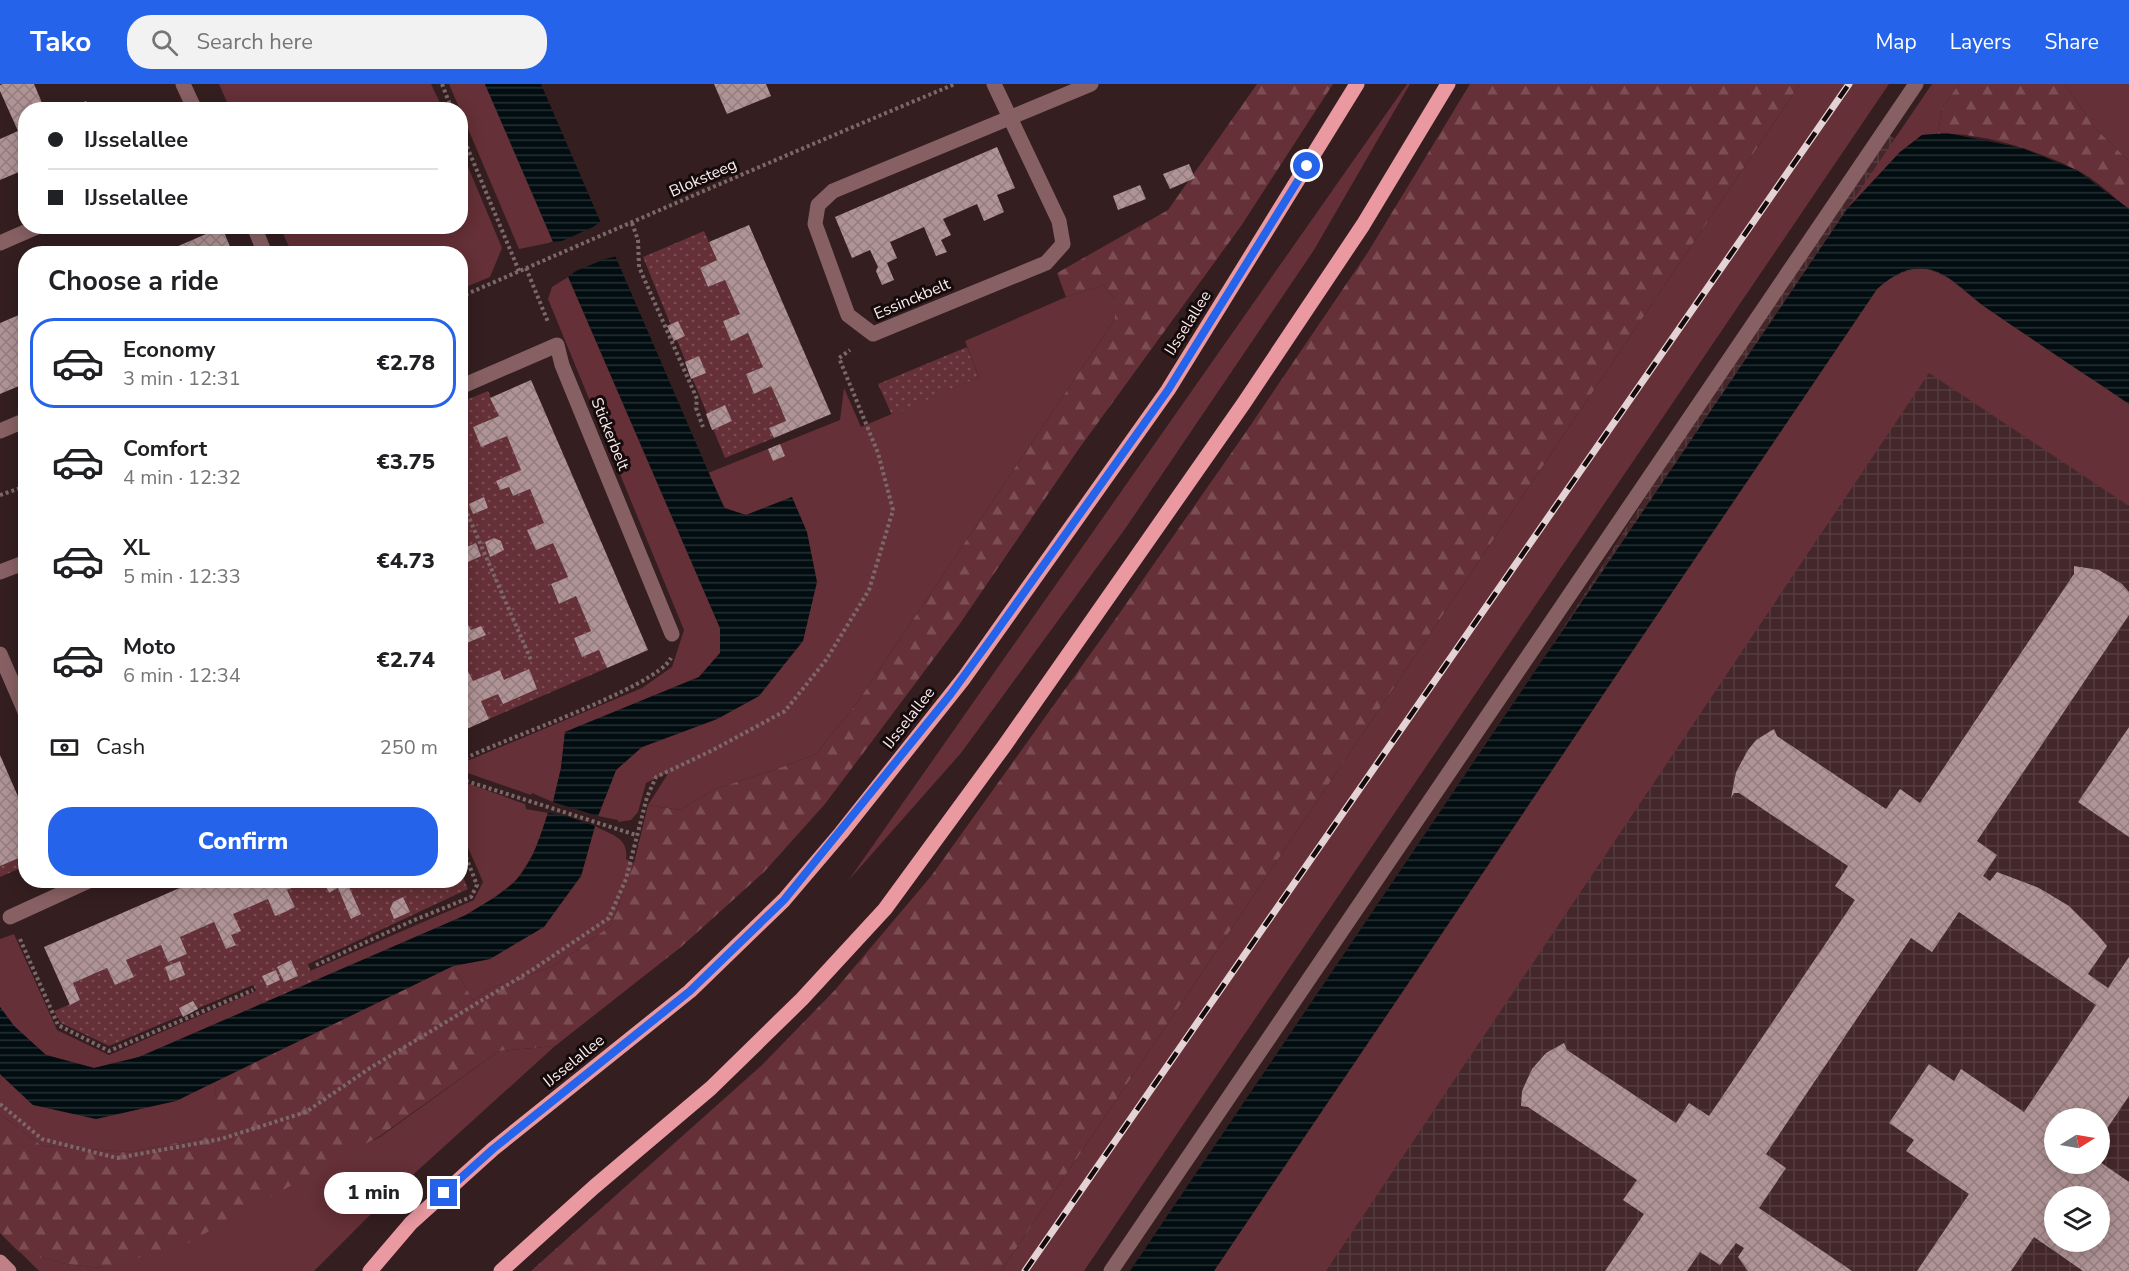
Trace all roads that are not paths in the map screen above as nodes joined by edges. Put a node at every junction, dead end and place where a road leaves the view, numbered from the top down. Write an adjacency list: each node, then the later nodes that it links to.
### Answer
1 (183, 84): 7 (street)
2 (994, 84): 8 (street)
3 (1091, 84): 8 (street, Essinckbelt)
4 (1357, 84): 23 (main road, IJsselallee)
5 (1448, 84): 24 (main road)
6 (1916, 84): 25 (street)
7 (191, 102)
8 (1010, 117): 8 (street, Essinckbelt)
9 (21, 234): 10 (street)
10 (0, 243)
11 (468, 384): 16 (street, Stickerbelt)
12 (18, 423): 13 (street)
13 (0, 431)
14 (18, 565): 15 (street)
15 (0, 572)
16 (672, 634)
17 (0, 654): 18 (street)
18 (18, 696)
19 (73, 888): 20 (street)
20 (10, 917)
21 (0, 1262): 22 (street)
22 (9, 1271)
23 (370, 1271)
24 (501, 1271)
25 (1111, 1271)

